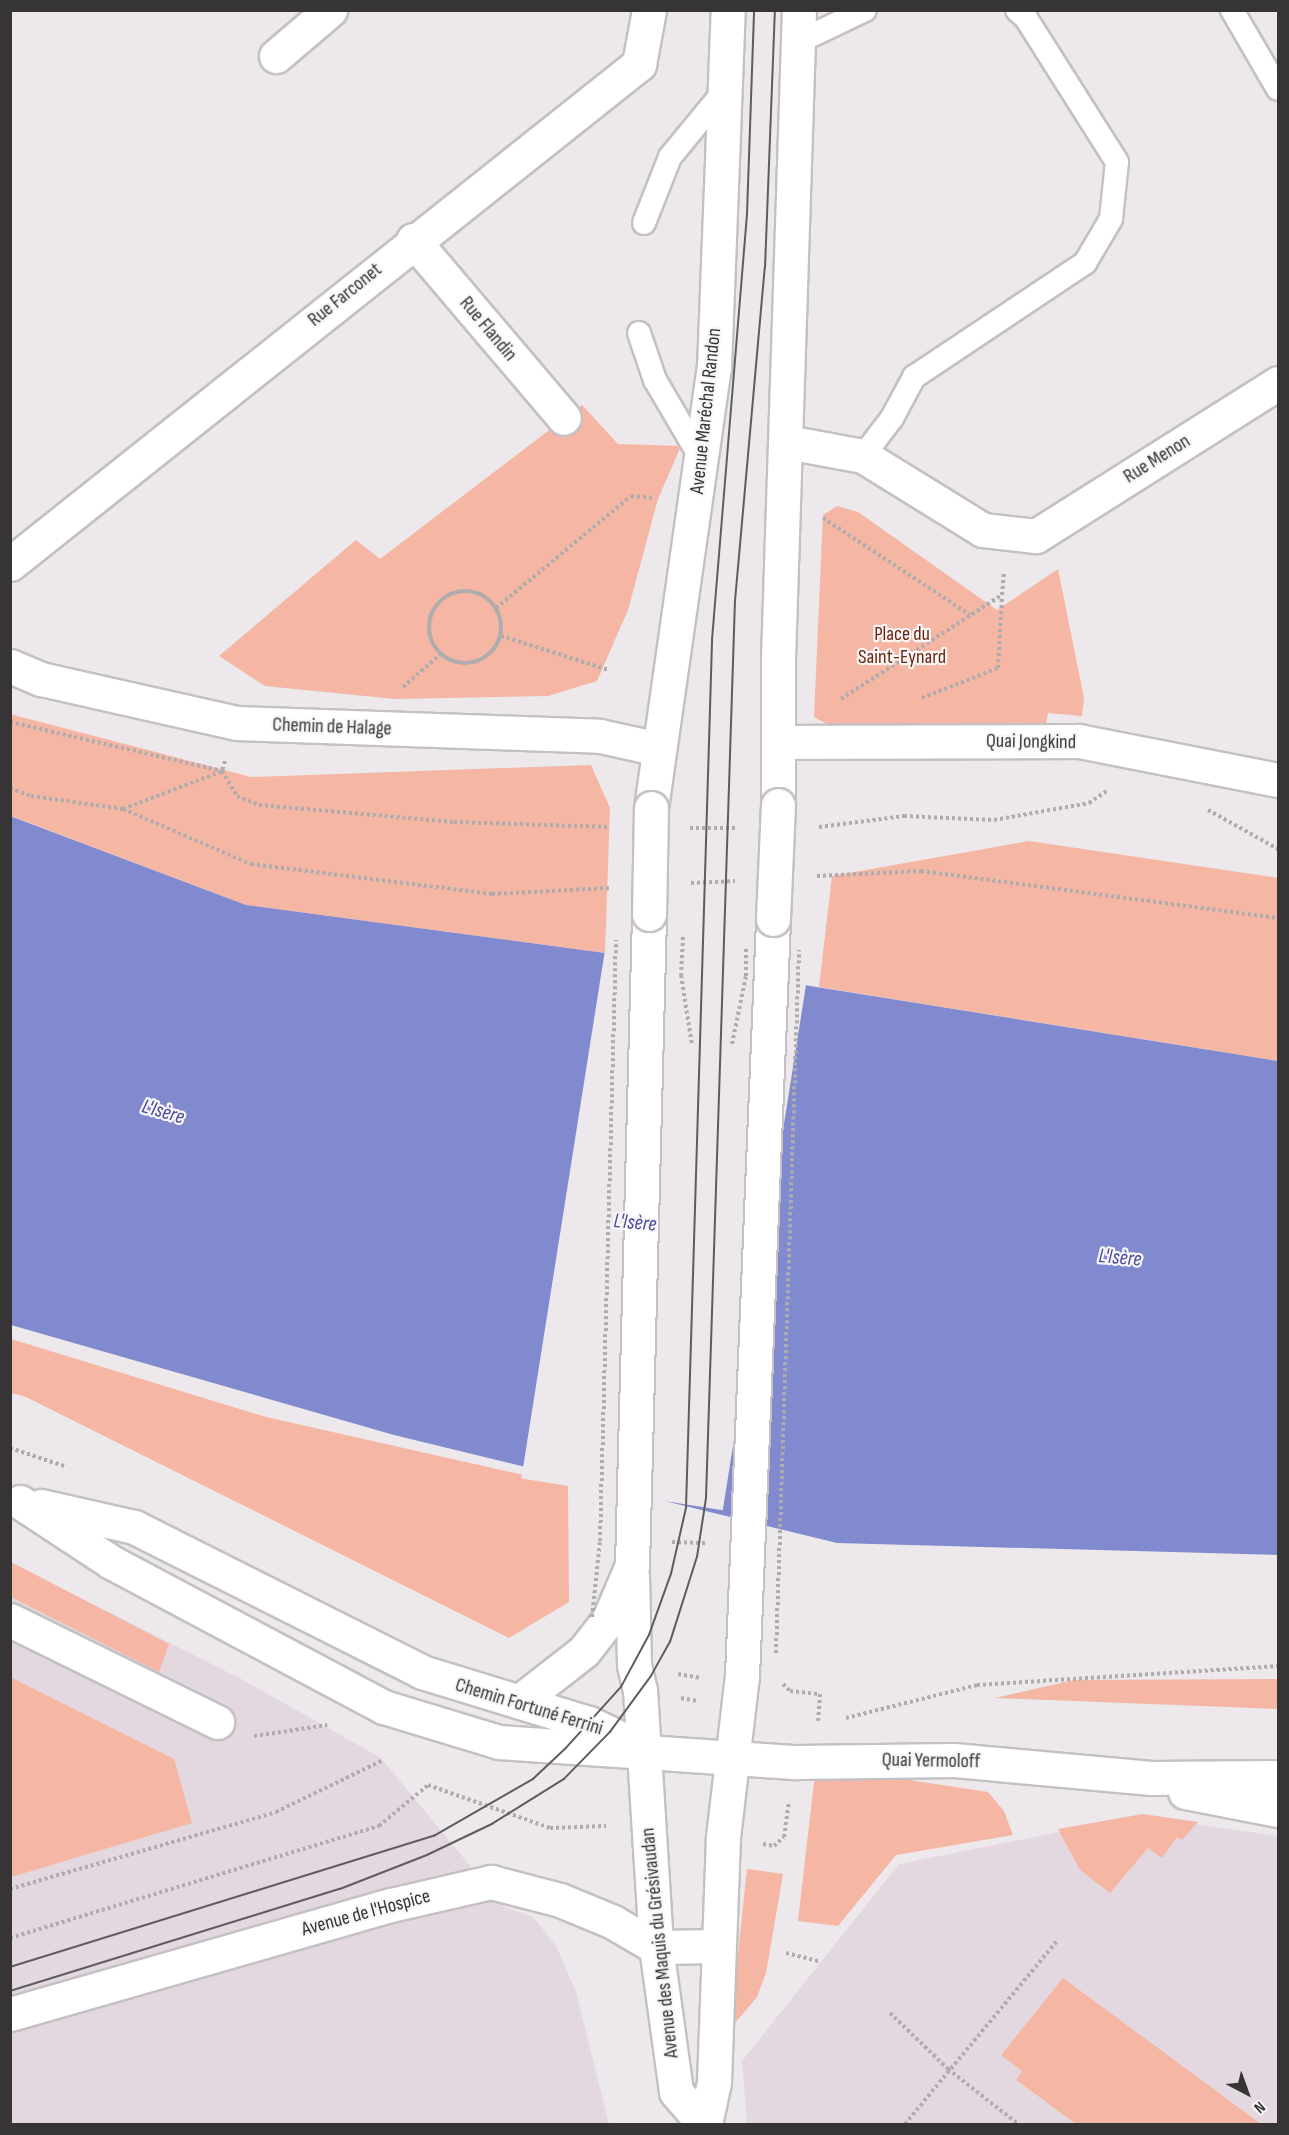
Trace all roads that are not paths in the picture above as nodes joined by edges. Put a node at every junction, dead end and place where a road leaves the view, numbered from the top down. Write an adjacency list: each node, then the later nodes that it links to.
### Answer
1 (330, 10): 9 (street)
2 (649, 10): 13 (street, Rue Farconet)
3 (728, 10): 11 (street, Avenue Maréchal Randon)
4 (799, 10): 8 (street)
5 (866, 10): 8 (lane)
6 (1017, 10): 18 (lane)
7 (1232, 10): 10 (lane)
8 (798, 42): 17 (street)
9 (276, 56)
10 (1278, 89)
11 (725, 90): 12 (lane); 19 (street, Avenue Maréchal Randon)
12 (644, 223)
13 (412, 240): 16 (street, Rue Flandin); 20 (street, Rue Farconet)
14 (639, 333): 19 (lane)
15 (1278, 383): 18 (street, Rue Menon)
16 (564, 418)
17 (787, 442): 18 (street); 22 (street)
18 (863, 456)
19 (702, 460): 23 (street, Avenue Maréchal Randon)
20 (10, 564)
21 (10, 666): 23 (street, Chemin de Halage)
22 (779, 742): 24 (street, Quai Jongkind); 32 (street, Avenue des Maquis du Grésivaudan, bridge)
23 (659, 749): 26 (street, Avenue Maréchal Randon, bridge)
24 (1278, 780)
25 (15, 1501): 29 (street, Chemin Fortuné Ferrini); 31 (street, Chemin Fortuné Ferrini)
26 (632, 1565): 28 (street, Avenue des Maquis du Grésivaudan)
27 (10, 1620): 30 (street)
28 (612, 1622): 29 (street); 31 (street, Avenue des Maquis du Grésivaudan)
29 (520, 1701): 31 (street, Chemin Fortuné Ferrini)
30 (217, 1722)
31 (642, 1750): 32 (street, Quai Yermoloff); 37 (street, Avenue des Maquis du Grésivaudan)
32 (729, 1759): 33 (street, Quai Yermoloff); 36 (street, Avenue des Maquis du Grésivaudan)
33 (1132, 1777): 34 (street, Quai Yermoloff); 35 (street, Quai Yermoloff)
34 (1278, 1777)
35 (1278, 1810)
36 (718, 1946): 37 (street); 39 (street, Avenue des Maquis du Grésivaudan)
37 (656, 1947): 38 (street, Avenue de l'Hospice); 39 (street, Avenue des Maquis du Grésivaudan)
38 (10, 2014)
39 (704, 2124)

